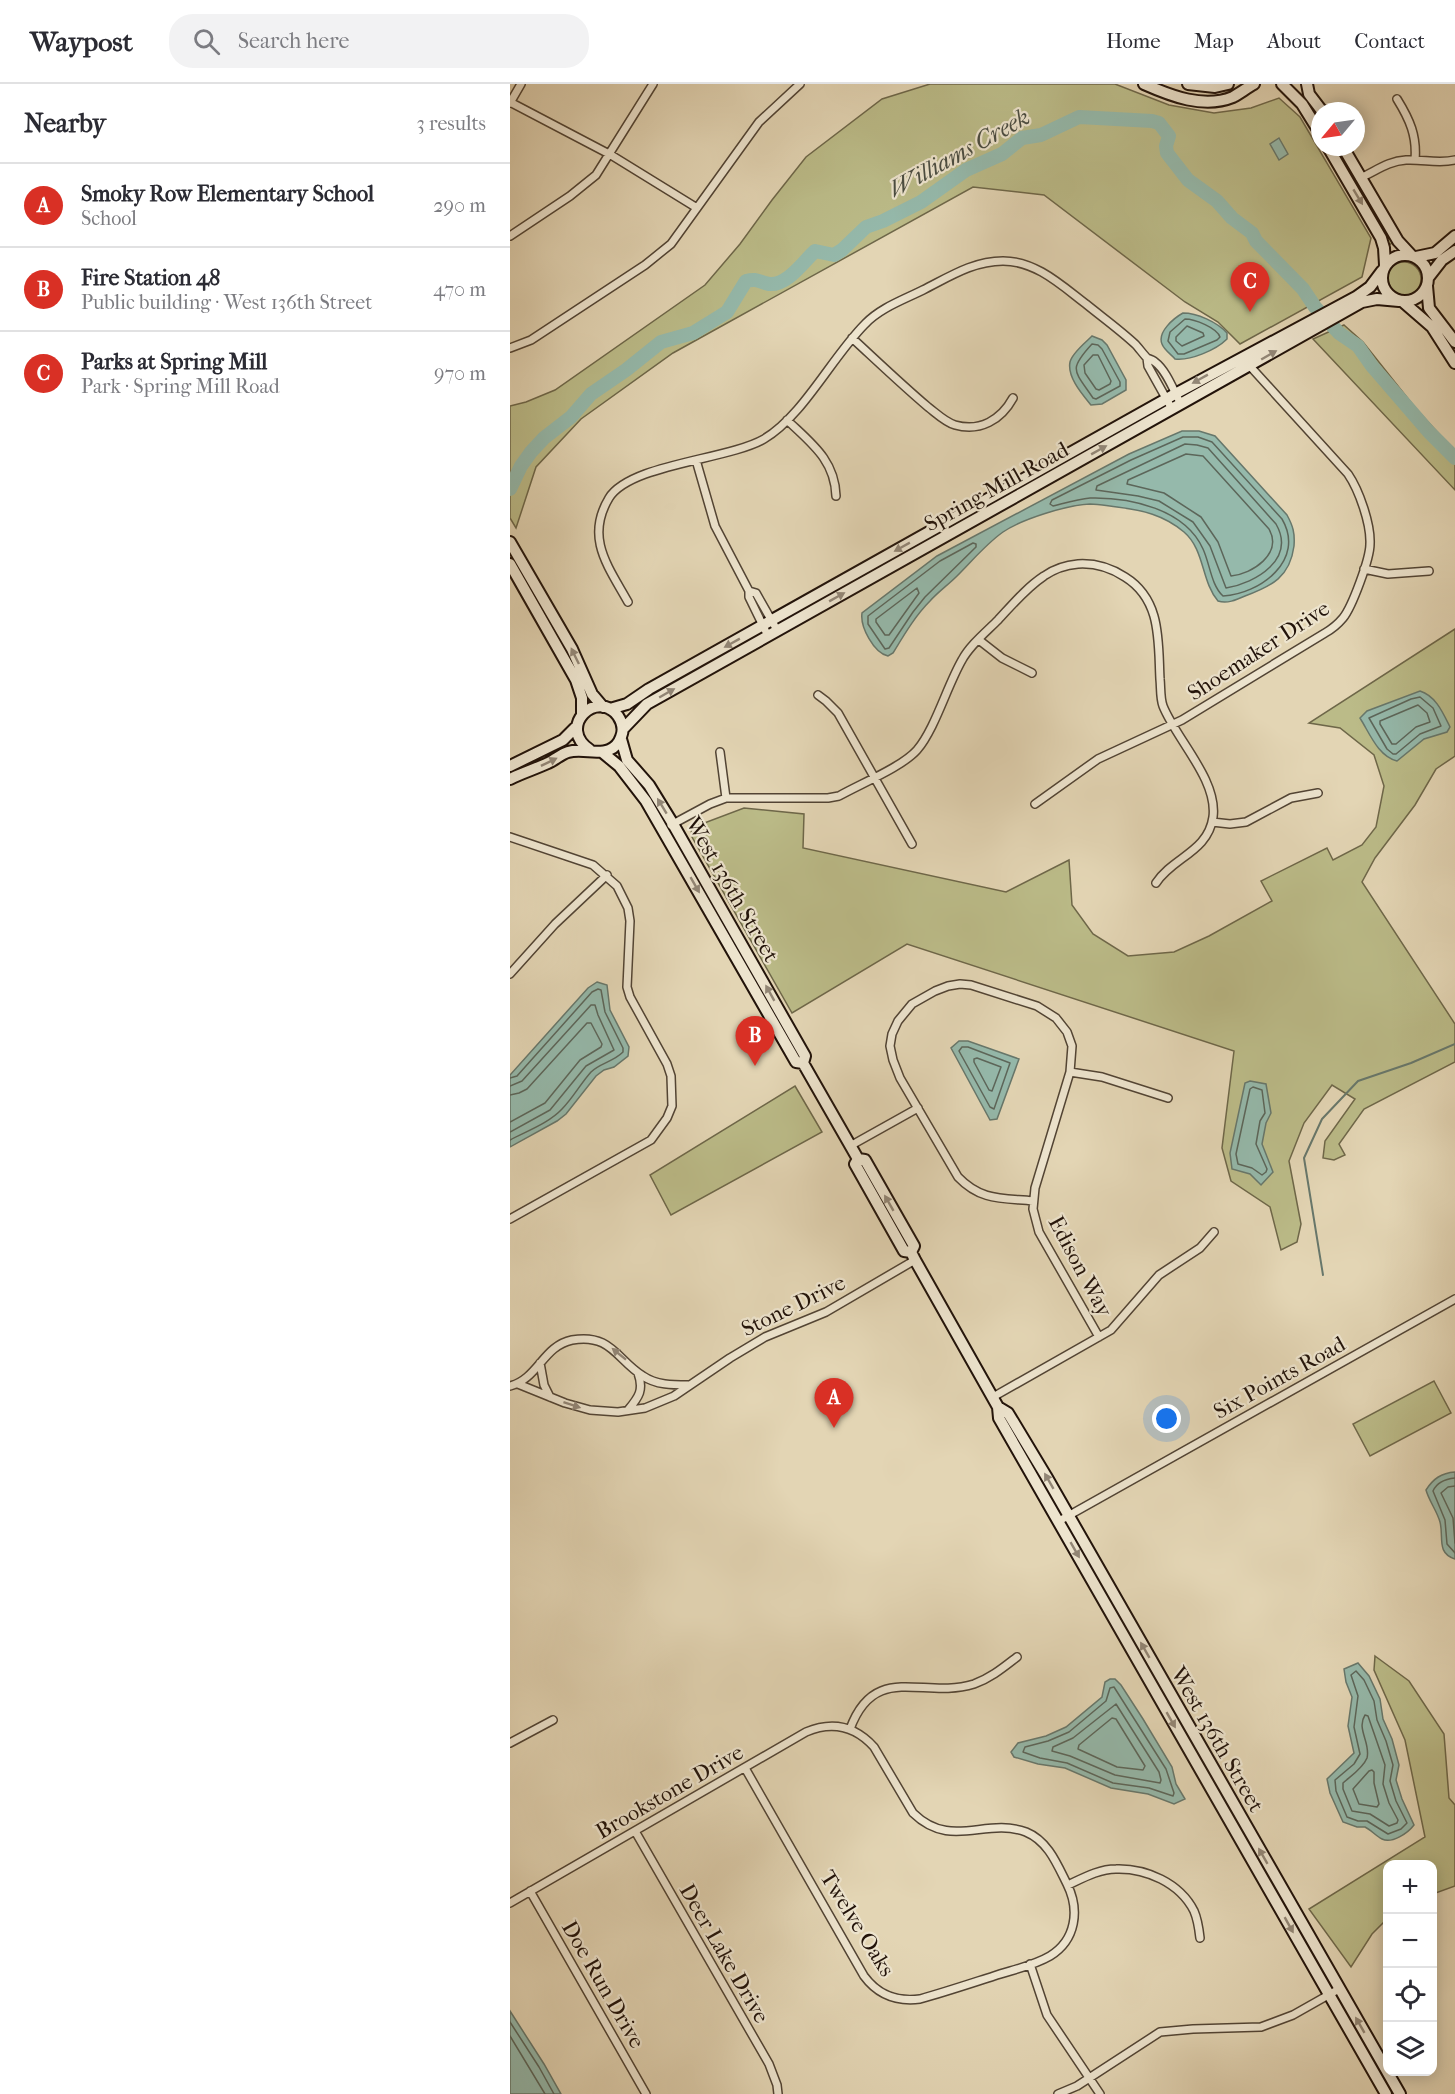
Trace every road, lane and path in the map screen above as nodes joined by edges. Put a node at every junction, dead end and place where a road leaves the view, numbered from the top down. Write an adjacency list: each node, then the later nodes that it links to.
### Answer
1 (521, 84): 11 (street)
2 (653, 84): 14 (street)
3 (800, 84): 20 (street)
4 (1144, 84): 7 (street)
5 (1188, 84): 6 (street)
6 (1228, 84)
7 (1254, 84)
8 (1281, 84): 13 (street)
9 (1307, 84): 12 (street)
10 (1397, 99): 17 (street)
11 (510, 102): 14 (street)
12 (1316, 102)
13 (1311, 118)
14 (611, 154): 20 (street); 21 (street)
15 (1333, 156): 25 (street, one-way to 25)
16 (1348, 156): 19 (street)
17 (1415, 160): 18 (street); 19 (street)
18 (1455, 160)
19 (1360, 178): 24 (street)
20 (697, 208): 32 (street)
21 (510, 236)
22 (1455, 236): 24 (street)
23 (1455, 251): 26 (street)
24 (1413, 256): 25 (street); 26 (street)
25 (1383, 268): 27 (street); 28 (street, Spring Mill Road)
26 (1427, 282): 27 (street); 31 (street)
27 (1400, 301): 28 (street, Spring Mill Road); 34 (street)
28 (1338, 311): 29 (street, Spring Mill Road)
29 (1310, 326): 33 (street, Spring Mill Road); 35 (street, Spring Mill Road, one-way to 29)
30 (852, 338): 36 (street); 37 (street); 39 (street)
31 (1455, 342)
32 (510, 348)
33 (1241, 357): 35 (street, Shoemaker Drive); 36 (street, Spring Mill Road, one-way to 36)
34 (1455, 363)
35 (1250, 365): 38 (street, Spring Mill Road); 44 (street, Shoemaker Drive)
36 (1170, 396): 38 (street); 47 (street, Spring Mill Road, one-way to 47)
37 (1013, 398)
38 (1176, 407): 47 (street, Spring Mill Road, one-way to 38)
39 (787, 420): 40 (street); 41 (street)
40 (696, 460): 46 (street); 47 (street)
41 (836, 496)
42 (510, 542): 51 (street, one-way to 42)
43 (510, 564): 52 (street)
44 (1364, 569): 45 (street); 53 (street, Shoemaker Drive)
45 (1429, 571)
46 (628, 602)
47 (770, 628): 51 (street, Spring Mill Road, one-way to 51); 55 (street, Spring Mill Road, one-way to 47)
48 (979, 640): 49 (street); 53 (street); 60 (street)
49 (1032, 673)
50 (818, 695): 60 (street)
51 (606, 708): 52 (street); 55 (street)
52 (582, 715): 54 (street)
53 (1173, 724): 64 (street, Shoemaker Drive); 65 (street)
54 (577, 726): 56 (street); 59 (street)
55 (622, 734): 57 (street); 66 (street, West 136th Street, one-way to 55)
56 (590, 750): 57 (street); 61 (street, one-way to 56)
57 (602, 752): 66 (street, West 136th Street)
58 (720, 753): 63 (street)
59 (510, 766)
60 (875, 777): 63 (street); 68 (street)
61 (510, 780)
62 (1317, 793): 65 (street)
63 (726, 798): 66 (street)
64 (1035, 804)
65 (1212, 822): 70 (street)
66 (668, 827): 75 (street, West 136th Street)
67 (510, 837): 69 (street)
68 (912, 844)
69 (607, 875): 71 (street); 77 (street)
70 (1156, 883)
71 (510, 974)
72 (1070, 1072): 73 (street); 74 (street); 76 (street, Edison Way)
73 (1168, 1098)
74 (918, 1108): 75 (street); 76 (street)
75 (850, 1146): 79 (street, West 136th Street)
76 (1033, 1201): 81 (street, Edison Way)
77 (510, 1219)
78 (1214, 1232): 81 (street)
79 (913, 1256): 85 (street, Stone Drive); 88 (street, West 136th Street)
80 (1455, 1299): 90 (street, Six Points Road)
81 (1100, 1337): 88 (street)
82 (540, 1363): 83 (street, one-way to 82); 84 (street); 87 (street)
83 (638, 1371): 85 (street); 89 (street)
84 (518, 1384): 86 (street); 87 (street, Stone Drive)
85 (688, 1385): 89 (street, Stone Drive)
86 (510, 1386)
87 (550, 1397): 89 (street, Stone Drive, one-way to 89)
88 (996, 1402): 90 (street, West 136th Street)
89 (628, 1410)
90 (1064, 1519): 102 (street, West 136th Street, one-way to 90); 103 (street, West 136th Street, one-way to 103)
91 (1017, 1657): 93 (street)
92 (553, 1719): 94 (street)
93 (850, 1729): 95 (street, Brookstone Drive); 97 (street, Twelve Oaks)
94 (510, 1743)
95 (745, 1768): 96 (street, Brookstone Drive); 101 (street, Twelve Oaks)
96 (635, 1831): 98 (street, Brookstone Drive); 106 (street, Deer Lake Drive)
97 (1068, 1885): 100 (street); 101 (street, Twelve Oaks)
98 (530, 1891): 99 (street, Brookstone Drive); 105 (street, Doe Run Drive)
99 (510, 1903)
100 (1200, 1938)
101 (1030, 1964): 104 (street)
102 (1339, 1989): 103 (street); 110 (street, West 136th Street, one-way to 102)
103 (1329, 1995): 104 (street); 109 (street, West 136th Street)
104 (1089, 2078): 107 (street); 108 (street)
105 (646, 2094)
106 (778, 2094)
107 (1059, 2094)
108 (1100, 2094)
109 (1386, 2094)
110 (1400, 2094)

